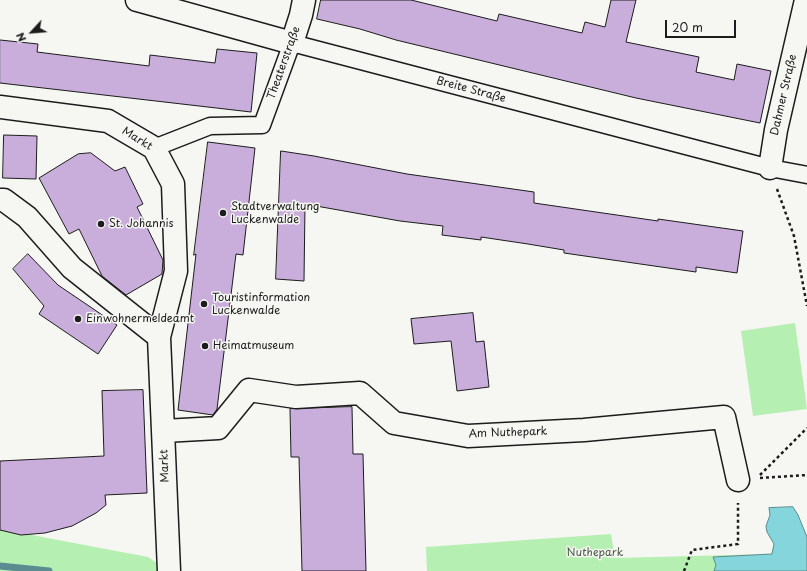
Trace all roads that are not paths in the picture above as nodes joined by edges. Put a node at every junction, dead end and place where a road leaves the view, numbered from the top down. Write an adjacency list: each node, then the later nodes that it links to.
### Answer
1 (137, 0): 4 (street, Breite Straße)
2 (304, 0): 4 (street, Theaterstraße)
3 (806, 0): 7 (street, Dahmer Straße)
4 (292, 43): 6 (street, Theaterstraße); 7 (street, Breite Straße)
5 (0, 107): 6 (street, Markt)
6 (154, 148): 10 (street, Markt)
7 (770, 168): 8 (street, Breite Straße)
8 (807, 176)
9 (0, 200): 10 (street)
10 (159, 337): 11 (street, Markt)
11 (164, 431): 12 (street, Am Nuthepark); 13 (street, Markt)
12 (738, 480)
13 (169, 570)

